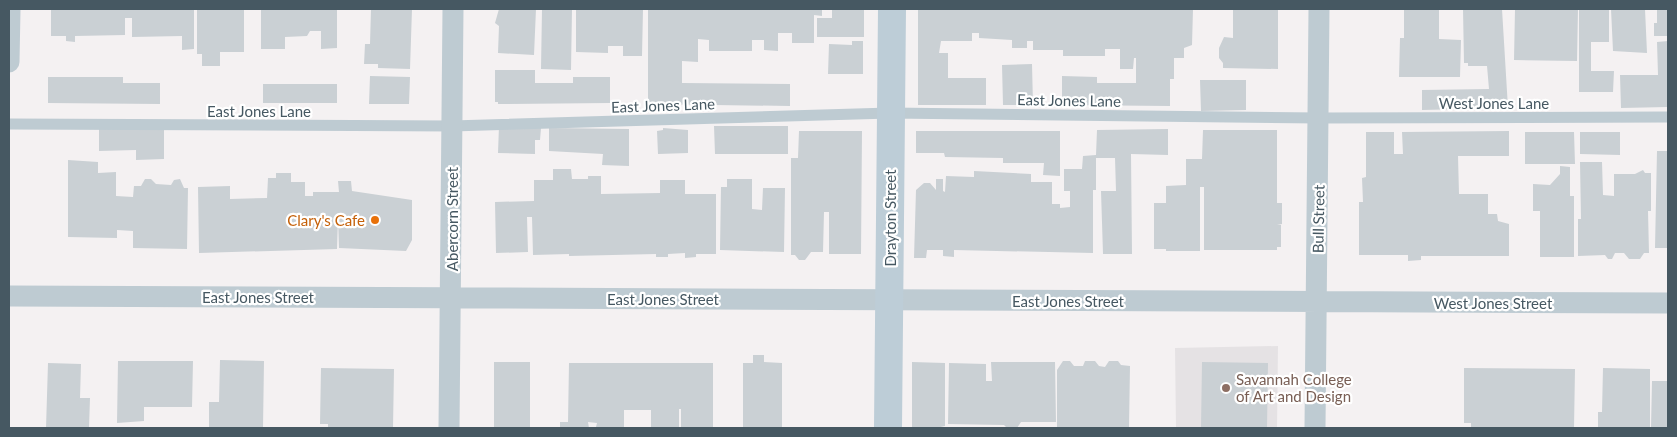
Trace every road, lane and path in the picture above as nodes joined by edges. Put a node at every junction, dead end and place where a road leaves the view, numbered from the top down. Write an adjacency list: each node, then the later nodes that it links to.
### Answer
1 (10, 9): 5 (street)
2 (453, 9): 10 (street, Abercorn Street)
3 (892, 9): 6 (main road, Drayton Street)
4 (1319, 9): 8 (street, Bull Street)
5 (9, 62)
6 (890, 113): 8 (lane, East Jones Lane); 10 (lane, East Jones Lane); 13 (main road, Drayton Street)
7 (1668, 117): 8 (lane, West Jones Lane)
8 (1319, 118): 14 (street, Bull Street)
9 (9, 124): 10 (lane, East Jones Lane)
10 (452, 126): 12 (street, Abercorn Street)
11 (9, 296): 12 (street, East Jones Street)
12 (451, 298): 13 (street, East Jones Street); 16 (street, Abercorn Street)
13 (890, 300): 14 (street, East Jones Street); 17 (main road, Drayton Street)
14 (1317, 302): 15 (street, West Jones Street); 18 (street, Bull Street)
15 (1668, 303)
16 (449, 428)
17 (888, 428)
18 (1315, 428)

